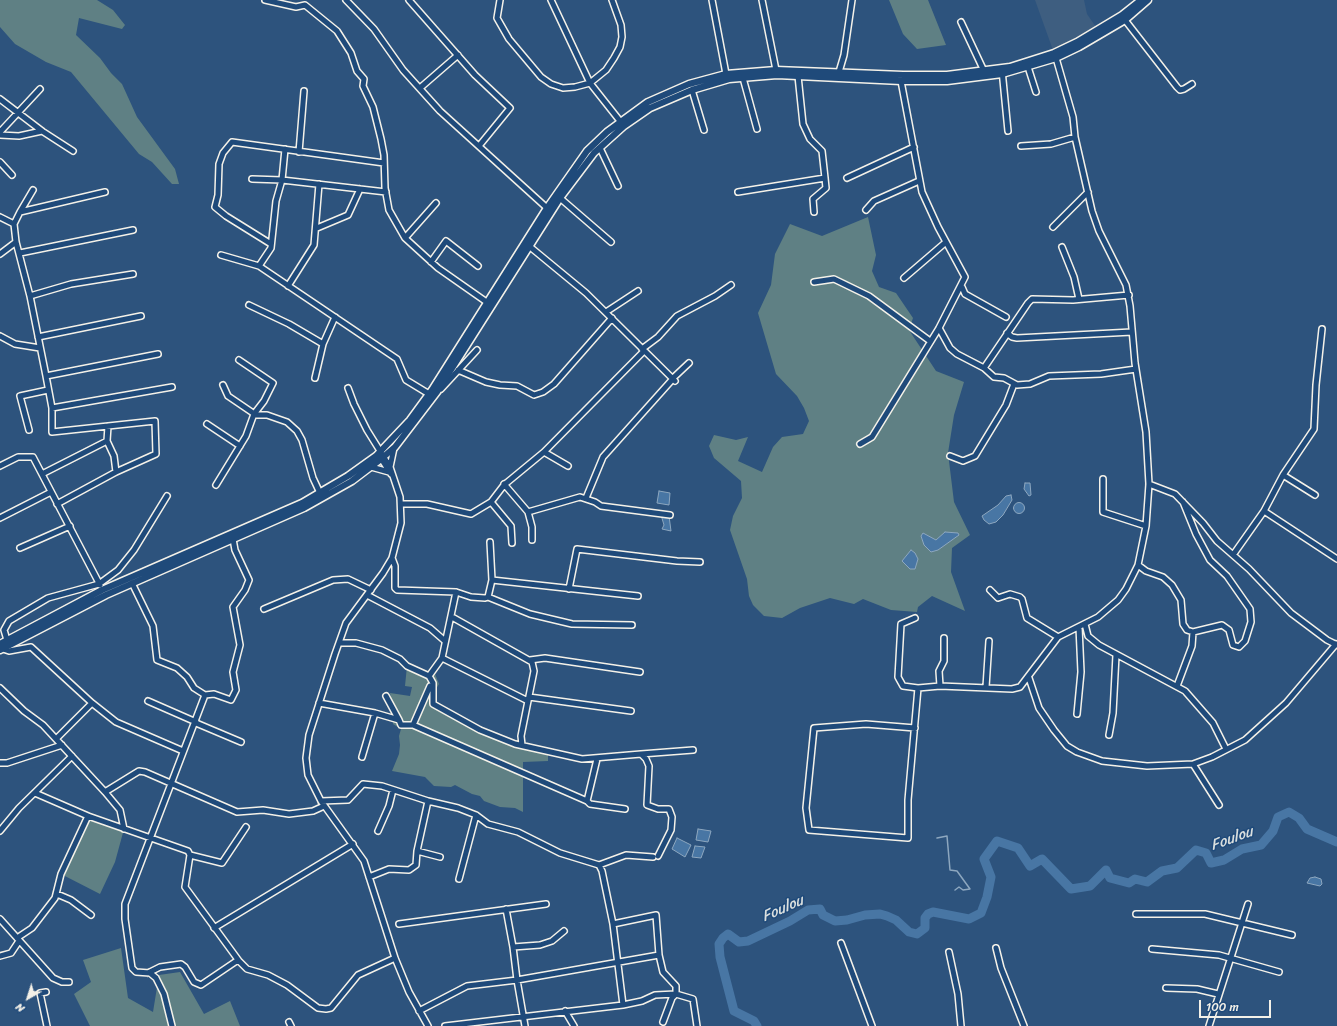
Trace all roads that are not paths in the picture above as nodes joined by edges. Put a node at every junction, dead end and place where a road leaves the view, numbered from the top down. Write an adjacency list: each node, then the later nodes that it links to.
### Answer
1 (265, 0): 49 (street)
2 (346, 0): 27 (street)
3 (409, 0): 14 (street)
4 (500, 0): 25 (street)
5 (551, 0): 25 (street)
6 (612, 0): 25 (street)
7 (712, 0): 21 (street)
8 (762, 0): 17 (street)
9 (852, 0): 18 (street)
10 (1141, 0): 20 (main road)
11 (1148, 0): 12 (main road)
12 (1125, 20): 15 (main road); 26 (street)
13 (961, 22): 19 (street)
14 (458, 55): 27 (street); 41 (street)
15 (1056, 58): 16 (main road); 40 (street)
16 (1028, 67): 20 (main road); 31 (street)
17 (776, 70): 18 (main road); 21 (main road)
18 (839, 72): 19 (main road)
19 (984, 72): 20 (main road)
20 (1002, 72): 24 (main road); 38 (street)
21 (726, 74): 34 (main road)
22 (798, 76): 23 (main road); 24 (main road); 51 (street)
23 (743, 78): 29 (main road); 35 (street)
24 (901, 81): 43 (street)
25 (590, 83): 34 (street)
26 (1192, 84)
27 (420, 88): 41 (street)
28 (40, 89): 33 (street)
29 (692, 90): 36 (street); 44 (main road)
30 (304, 91): 47 (street)
31 (1036, 92)
32 (0, 99): 33 (street)
33 (18, 113): 37 (street); 39 (street)
34 (620, 121): 66 (main road)
35 (757, 129)
36 (704, 130)
37 (42, 131): 39 (street); 46 (street)
38 (1008, 131)
39 (0, 134)
40 (1076, 138): 42 (street); 63 (street)
41 (479, 146): 66 (street)
42 (1021, 146)
43 (914, 147): 52 (street); 55 (street)
44 (600, 148): 57 (street); 64 (main road)
45 (285, 149): 47 (street); 54 (street); 79 (street)
46 (73, 151)
47 (299, 152): 49 (street)
48 (0, 162): 50 (street)
49 (384, 164): 61 (street)
50 (12, 175)
51 (825, 178): 62 (street); 69 (street)
52 (847, 178)
53 (252, 179): 54 (street)
54 (282, 180): 56 (street); 79 (street)
55 (919, 181): 67 (street); 78 (street)
56 (319, 184): 58 (street); 73 (street)
57 (618, 186)
58 (360, 189): 61 (street); 73 (street)
59 (33, 190): 68 (street)
60 (106, 192): 68 (street)
61 (386, 192): 75 (street)
62 (738, 192)
63 (1088, 192): 72 (street); 95 (street)
64 (560, 198): 77 (street); 80 (main road)
65 (436, 203): 75 (street)
66 (547, 208): 98 (main road)
67 (866, 210)
68 (20, 212): 71 (street)
69 (814, 212)
70 (0, 217): 71 (street)
71 (14, 224): 76 (street)
72 (1053, 227)
73 (316, 228): 92 (street)
74 (133, 230): 82 (street)
75 (405, 238): 85 (street)
76 (16, 242): 82 (street); 83 (street)
77 (611, 242)
78 (946, 242): 89 (street); 93 (street)
79 (271, 244): 86 (street)
80 (530, 246): 100 (street); 130 (main road)
81 (1062, 247): 97 (street)
82 (20, 253): 96 (street)
83 (0, 254)
84 (221, 256): 86 (street)
85 (431, 262): 87 (street); 98 (street)
86 (259, 266): 92 (street)
87 (478, 266)
88 (133, 274): 96 (street)
89 (904, 278)
90 (814, 282): 111 (street)
91 (731, 285): 115 (street)
92 (288, 286): 102 (street)
93 (962, 287): 103 (street); 105 (street)
94 (638, 291): 100 (street)
95 (1129, 295): 97 (street); 107 (street)
96 (30, 296): 110 (street)
97 (1079, 299): 108 (street)
98 (488, 302): 131 (main road)
99 (249, 305): 112 (street)
100 (606, 312): 104 (street)
101 (141, 316): 110 (street)
102 (335, 317): 112 (street); 131 (street)
103 (1006, 317)
104 (612, 318): 115 (street); 121 (street)
105 (939, 328): 111 (street); 119 (street)
106 (1322, 329): 151 (street)
107 (1132, 332): 108 (street); 120 (street)
108 (1007, 333): 119 (street)
109 (0, 336): 113 (street)
110 (38, 338): 113 (street)
111 (930, 341): 138 (street)
112 (323, 344): 123 (street)
113 (40, 348): 122 (street)
114 (477, 350): 121 (street)
115 (643, 350): 124 (street); 141 (street)
116 (158, 354): 122 (street)
117 (240, 360): 133 (street)
118 (689, 363): 124 (street)
119 (984, 368): 125 (street)
120 (1136, 369): 125 (street); 154 (street)
121 (458, 370): 130 (street)
122 (46, 376): 129 (street)
123 (315, 378)
124 (672, 380): 160 (street)
125 (1014, 384): 143 (street)
126 (223, 385): 133 (street)
127 (172, 387): 132 (street)
128 (348, 388): 142 (street)
129 (48, 390): 132 (street); 136 (street)
130 (437, 392): 140 (main road)
131 (429, 394): 142 (main road)
132 (52, 408): 135 (street)
133 (254, 414): 139 (street); 157 (street)
134 (207, 424): 139 (street)
135 (108, 426): 137 (street); 148 (street)
136 (29, 430)
137 (107, 441): 148 (street); 149 (street)
138 (860, 444)
139 (240, 446): 155 (street)
140 (394, 448): 142 (main road); 147 (street)
141 (544, 452): 145 (street); 153 (street)
142 (380, 453): 146 (main road); 147 (street); 150 (street); 157 (main road)
143 (950, 456)
144 (1, 463): 149 (street)
145 (568, 466)
146 (371, 467): 150 (street); 171 (main road)
147 (390, 467): 150 (street)
148 (116, 472): 163 (street)
149 (42, 474): 156 (street)
150 (392, 474): 164 (street)
151 (1283, 475): 158 (street); 165 (street)
152 (1103, 479): 170 (street)
153 (504, 484): 161 (street); 166 (street)
154 (1149, 484): 162 (street); 170 (street)
155 (216, 485)
156 (51, 492): 163 (street); 168 (street)
157 (320, 493): 183 (main road)
158 (1315, 495)
159 (167, 496): 183 (street)
160 (586, 498): 166 (street); 167 (street)
161 (491, 502): 164 (street); 174 (street)
162 (1183, 502): 176 (street); 196 (street)
163 (57, 504): 169 (street)
164 (401, 504): 177 (street)
165 (1264, 511): 176 (street); 178 (street)
166 (528, 512): 172 (street)
167 (670, 515)
168 (0, 518)
169 (70, 526): 175 (street); 183 (street)
170 (1146, 526): 180 (street)
171 (233, 539): 182 (main road); 216 (street)
172 (532, 540)
173 (490, 542): 181 (street)
174 (512, 543)
175 (20, 548)
176 (1233, 555): 203 (street)
177 (392, 558): 186 (street); 187 (street)
178 (1337, 559)
179 (700, 562): 184 (street)
180 (1138, 565): 193 (street); 196 (street)
181 (492, 580): 184 (street); 189 (street)
182 (132, 583): 204 (main road); 216 (street)
183 (100, 587): 199 (main road); 199 (street)
184 (569, 589): 188 (street)
185 (990, 590): 197 (street)
186 (369, 592): 190 (street); 200 (street); 202 (street)
187 (456, 592): 189 (street); 191 (street)
188 (638, 596)
189 (488, 597): 194 (street)
190 (264, 609)
191 (452, 617): 200 (street); 207 (street)
192 (915, 618): 215 (street)
193 (1085, 624): 195 (street); 205 (street)
194 (632, 626)
195 (1080, 627): 197 (street); 224 (street)
196 (1193, 632): 212 (street)
197 (1058, 637): 210 (street)
198 (944, 638): 211 (street)
199 (7, 640): 204 (main road)
200 (445, 641): 206 (street)
201 (989, 642): 213 (street)
202 (340, 643): 209 (street); 221 (street)
203 (1336, 644): 234 (street)
204 (1, 648): 220 (street)
205 (1116, 655): 212 (street); 229 (street)
206 (442, 658): 209 (street); 218 (street)
207 (530, 660): 208 (street); 218 (street)
208 (640, 672)
209 (430, 678): 227 (street); 233 (street)
210 (1029, 678): 213 (street); 242 (street)
211 (940, 686): 213 (street); 215 (street)
212 (1178, 686): 234 (street)
213 (986, 687)
214 (0, 688): 230 (street)
215 (918, 688): 228 (street)
216 (206, 695): 226 (street)
217 (386, 696): 225 (street)
218 (528, 699): 222 (street); 233 (street)
219 (148, 702): 226 (street)
220 (92, 703): 230 (street); 236 (street)
221 (318, 703): 223 (street); 249 (street)
222 (631, 711)
223 (375, 713): 225 (street); 239 (street)
224 (1077, 714)
225 (399, 720): 227 (street)
226 (196, 722): 231 (street); 236 (street)
227 (413, 725): 248 (street)
228 (915, 728): 228 (street)
229 (1109, 735)
230 (56, 739): 232 (street)
231 (241, 742)
232 (62, 745): 238 (street); 241 (street)
233 (522, 745): 240 (street)
234 (1226, 749): 242 (street)
235 (693, 750): 237 (street)
236 (183, 751): 243 (street)
237 (641, 754): 240 (street); 263 (street)
238 (72, 756): 245 (street); 246 (street)
239 (362, 757)
240 (597, 759): 248 (street)
241 (0, 763)
242 (1193, 764): 250 (street)
243 (171, 785): 245 (street); 249 (street); 258 (street)
244 (393, 790): 247 (street); 249 (street); 257 (street)
245 (105, 792): 255 (street)
246 (35, 793): 253 (street); 256 (street)
247 (428, 801): 252 (street); 260 (street)
248 (587, 801): 251 (street)
249 (322, 803): 259 (street)
250 (1219, 805)
251 (625, 809)
252 (476, 815): 263 (street); 265 (street)
253 (88, 816): 255 (street); 266 (street)
254 (246, 827): 261 (street)
255 (124, 829): 258 (street)
256 (0, 831)
257 (378, 831)
258 (150, 838): 261 (street); 292 (street)
259 (353, 844): 264 (street); 276 (street)
260 (417, 851): 262 (street); 264 (street)
261 (190, 855): 276 (street)
262 (440, 857)
263 (599, 865): 275 (street)
264 (369, 877): 287 (street)
265 (458, 879)
266 (57, 894): 271 (street); 279 (street)
267 (546, 904): 269 (street)
268 (1248, 904): 273 (street)
269 (506, 909): 274 (street); 281 (street)
270 (1136, 914): 273 (street)
271 (91, 915)
272 (0, 919): 279 (street)
273 (1241, 922): 278 (street); 288 (street)
274 (399, 924)
275 (613, 924): 286 (street); 290 (street)
276 (214, 928): 289 (street)
277 (564, 931): 281 (street)
278 (1292, 935)
279 (18, 939): 285 (street); 294 (street)
280 (841, 942): 311 (street)
281 (513, 947): 293 (street)
282 (996, 948): 313 (street)
283 (1152, 949): 288 (street)
284 (949, 952): 312 (street)
285 (0, 956)
286 (659, 956): 290 (street); 297 (street)
287 (396, 958): 289 (street); 300 (street)
288 (1230, 958): 291 (street); 298 (street)
289 (238, 960): 292 (street)
290 (619, 962): 293 (street); 299 (street)
291 (1279, 972)
292 (148, 973): 305 (street)
293 (517, 980): 300 (street); 302 (street)
294 (69, 982)
295 (1166, 988): 298 (street)
296 (46, 992): 304 (street)
297 (676, 994): 299 (street); 303 (street); 310 (street)
298 (1218, 994): 314 (street)
299 (623, 1004): 301 (street)
300 (420, 1011): 306 (street)
301 (566, 1011): 302 (street); 309 (street)
302 (524, 1017): 307 (street); 308 (street)
303 (664, 1022)
304 (47, 1026)
305 (172, 1026)
306 (428, 1026)
307 (445, 1026)
308 (525, 1026)
309 (574, 1026)
310 (697, 1026)
311 (872, 1026)
312 (961, 1026)
313 (1024, 1026)
314 (1209, 1026)

